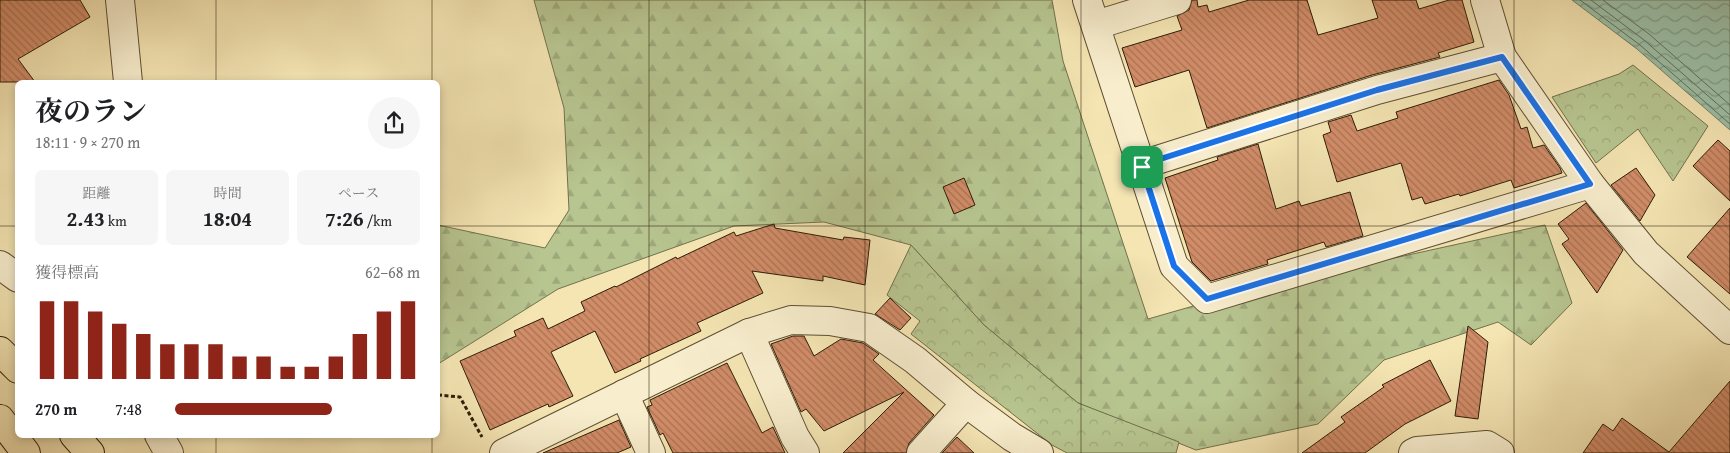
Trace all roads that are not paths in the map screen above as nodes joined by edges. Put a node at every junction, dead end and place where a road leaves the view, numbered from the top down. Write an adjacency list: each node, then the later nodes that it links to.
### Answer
1 (120, 0): 6 (street)
2 (1177, 0): 4 (street)
3 (1485, 0): 5 (street)
4 (1092, 13): 7 (street)
5 (1502, 57): 7 (street); 8 (street)
6 (128, 80)
7 (1142, 167): 8 (street)
8 (1590, 184): 11 (street)
9 (0, 265): 10 (street)
10 (15, 276)
11 (1730, 330)
12 (749, 333): 15 (street); 16 (street); 25 (street)
13 (0, 351): 14 (highway)
14 (15, 366)
15 (624, 394): 20 (street); 24 (street)
16 (966, 403): 26 (street); 27 (street)
17 (0, 420): 21 (highway)
18 (77, 438): 22 (highway)
19 (160, 438): 23 (street)
20 (495, 449)
21 (26, 453)
22 (90, 453)
23 (168, 453)
24 (651, 453)
25 (805, 453)
26 (921, 453)
27 (1039, 453)
28 (1413, 453): 29 (street)
29 (1500, 453)

